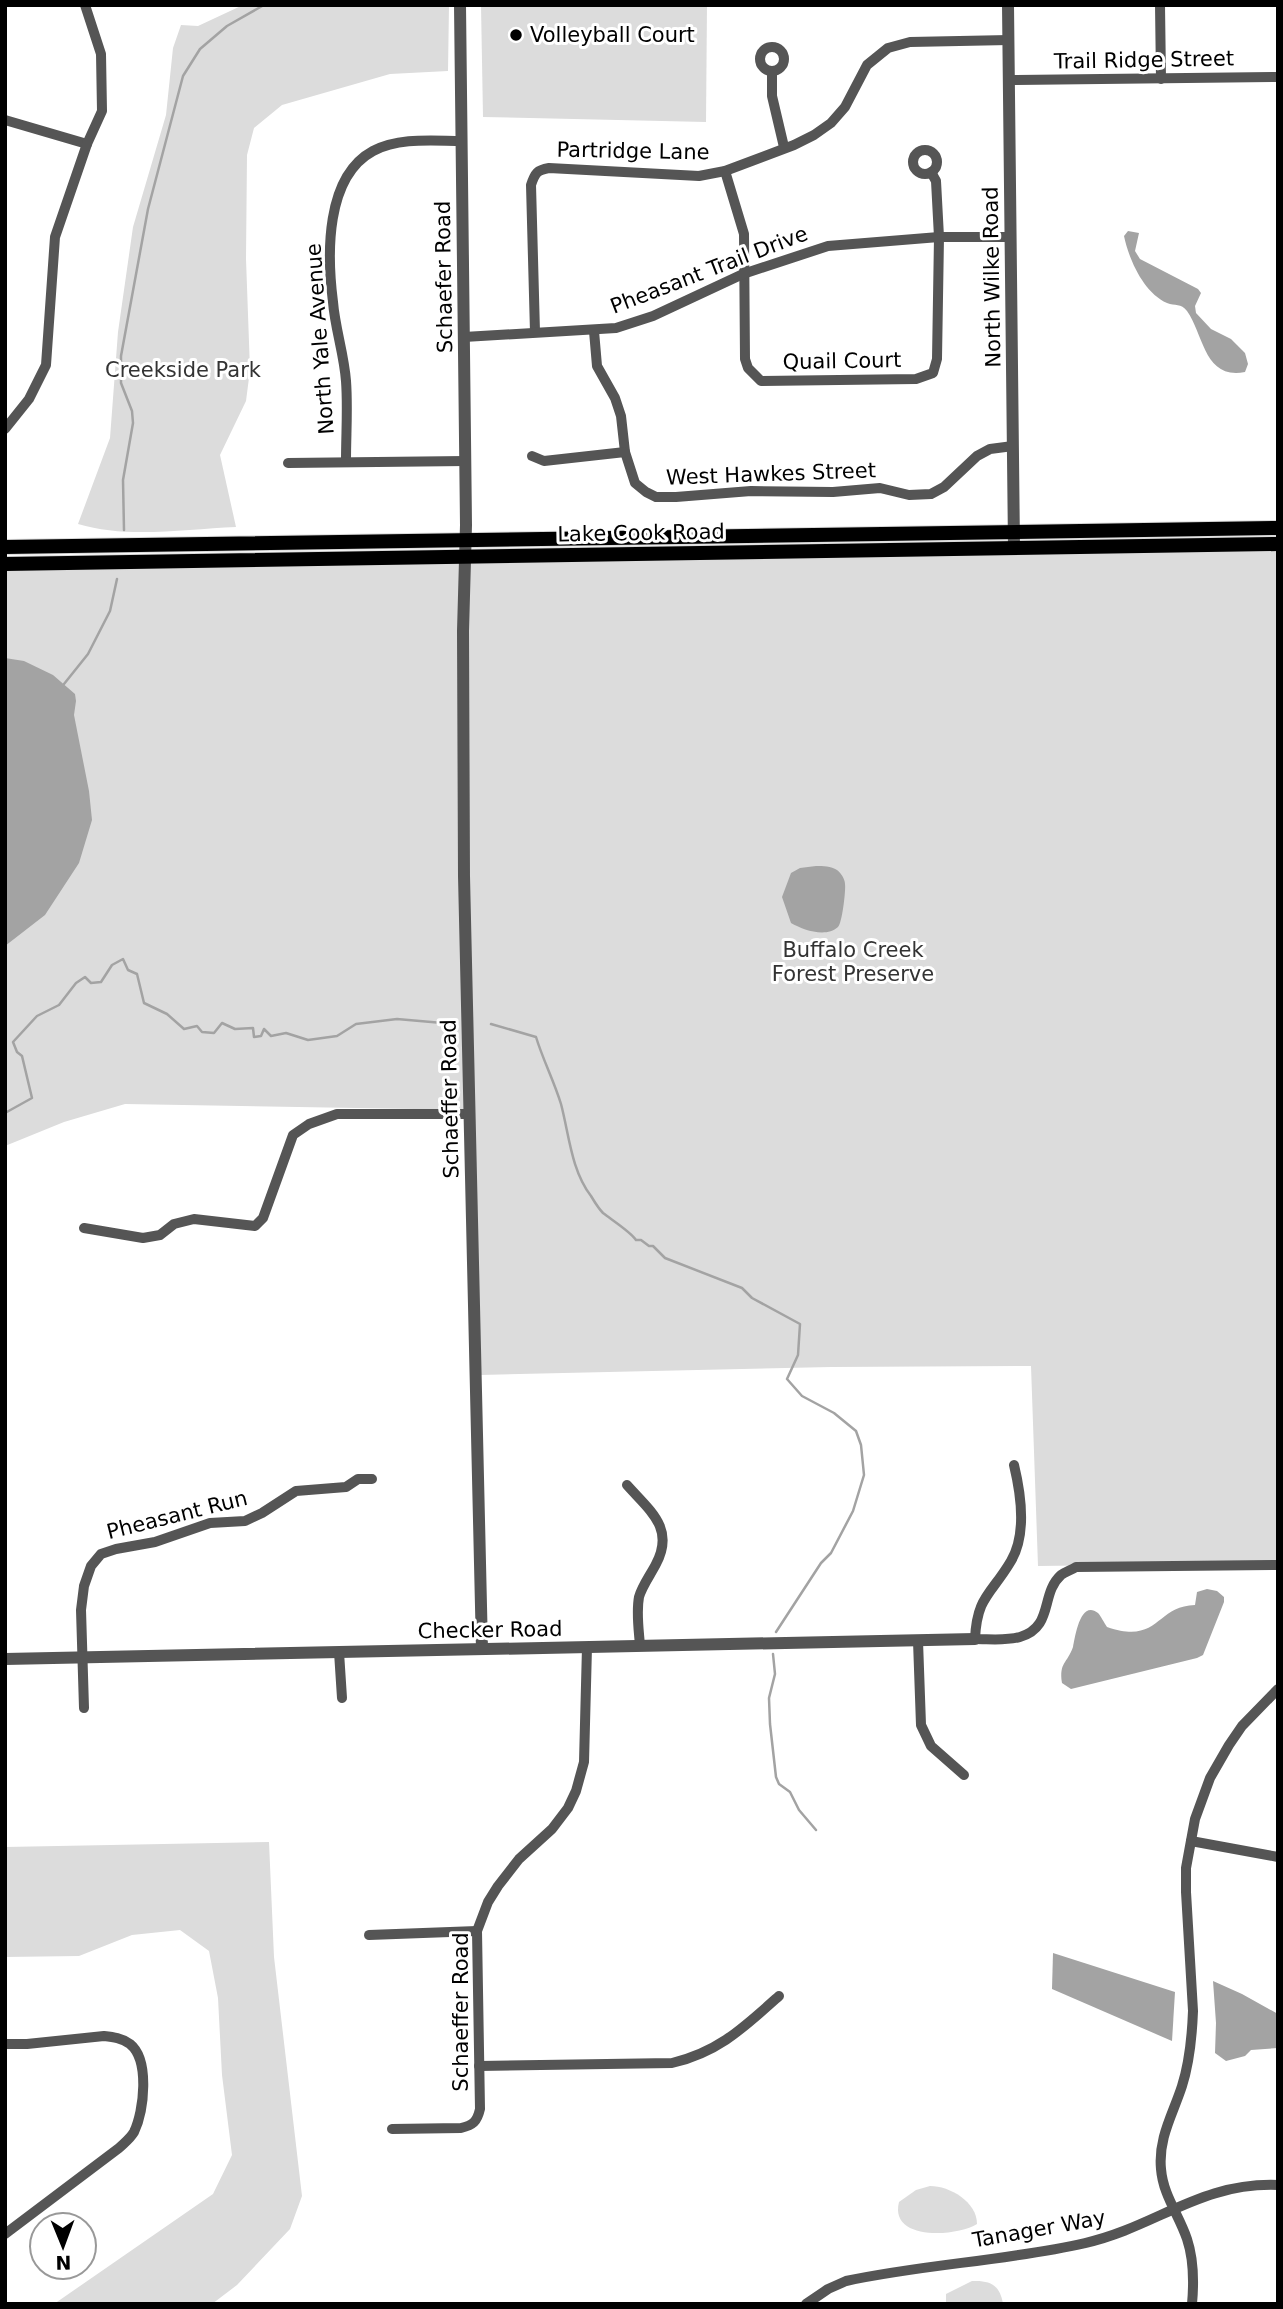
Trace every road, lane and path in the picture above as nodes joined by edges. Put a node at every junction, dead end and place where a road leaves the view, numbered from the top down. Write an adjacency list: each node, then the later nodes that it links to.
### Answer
1 (86, 5): 12 (street)
2 (460, 5): 11 (street, Schaefer Road)
3 (1008, 5): 5 (street, North Wilke Road)
4 (1160, 5): 8 (street)
5 (1009, 40): 9 (street, North Wilke Road); 13 (street, Partridge Lane)
6 (772, 71): 13 (street)
7 (1278, 77): 8 (street, Trail Ridge Street)
8 (1161, 79): 9 (street, Trail Ridge Street)
9 (1010, 80): 17 (street, North Wilke Road)
10 (5, 120): 12 (street)
11 (462, 141): 21 (street, Schaefer Road); 26 (street, North Yale Avenue)
12 (87, 144): 22 (street)
13 (784, 148): 14 (street, Partridge Lane)
14 (725, 171): 18 (street); 20 (street, Partridge Lane)
15 (931, 172): 16 (street)
16 (939, 236): 17 (street, Pheasant Trail Drive); 18 (street, Pheasant Trail Drive); 18 (street, Quail Court)
17 (1010, 237): 23 (street, North Wilke Road)
18 (743, 274): 19 (street, Pheasant Trail Drive)
19 (594, 331): 20 (street, Pheasant Trail Drive); 24 (street, West Hawkes Street)
20 (535, 332): 21 (street, Pheasant Trail Drive)
21 (464, 337): 27 (street, Schaefer Road)
22 (5, 429)
23 (1013, 446): 24 (street, West Hawkes Street); 30 (street, North Wilke Road)
24 (625, 452): 25 (street)
25 (532, 456)
26 (346, 461): 27 (street); 28 (street)
27 (466, 461): 34 (street, Schaefer Road)
28 (288, 463)
29 (1278, 528): 30 (main road, Lake Cook Road)
30 (1014, 531): 33 (street, North Wilke Road); 34 (main road, Lake Cook Road)
31 (1278, 544): 33 (main road, Lake Cook Road)
32 (5, 547): 34 (main road, Lake Cook Road)
33 (1014, 547): 34 (main road, Lake Cook Road)
34 (466, 548): 35 (main road, Lake Cook Road); 36 (street, Schaeffer Road)
35 (5, 564)
36 (469, 1114): 37 (street); 46 (street, Schaeffer Road)
37 (84, 1228)
38 (1014, 1465): 42 (street)
39 (372, 1479): 48 (street, Pheasant Run)
40 (627, 1485): 44 (street)
41 (1278, 1565): 42 (street)
42 (975, 1639): 43 (street, Checker Road)
43 (918, 1641): 44 (street, Checker Road); 53 (street)
44 (640, 1646): 45 (street, Checker Road)
45 (587, 1647): 46 (street, Checker Road); 56 (street, Schaeffer Road)
46 (482, 1649): 47 (street, Checker Road)
47 (339, 1652): 48 (street, Checker Road); 51 (street)
48 (82, 1657): 49 (street, Checker Road); 52 (street, Pheasant Run)
49 (5, 1659)
50 (1278, 1689): 54 (street)
51 (342, 1698)
52 (84, 1708)
53 (964, 1775)
54 (1191, 1841): 55 (street); 63 (street)
55 (1278, 1857)
56 (477, 1931): 57 (street); 60 (street, Schaeffer Road)
57 (369, 1934)
58 (779, 1996): 60 (street)
59 (5, 2044): 64 (street)
60 (479, 2066): 61 (street, Schaeffer Road)
61 (392, 2129)
62 (1278, 2185): 63 (street, Tanager Way)
63 (1174, 2208): 65 (street, Tanager Way); 66 (street)
64 (5, 2234)
65 (806, 2304)
66 (1192, 2304)

